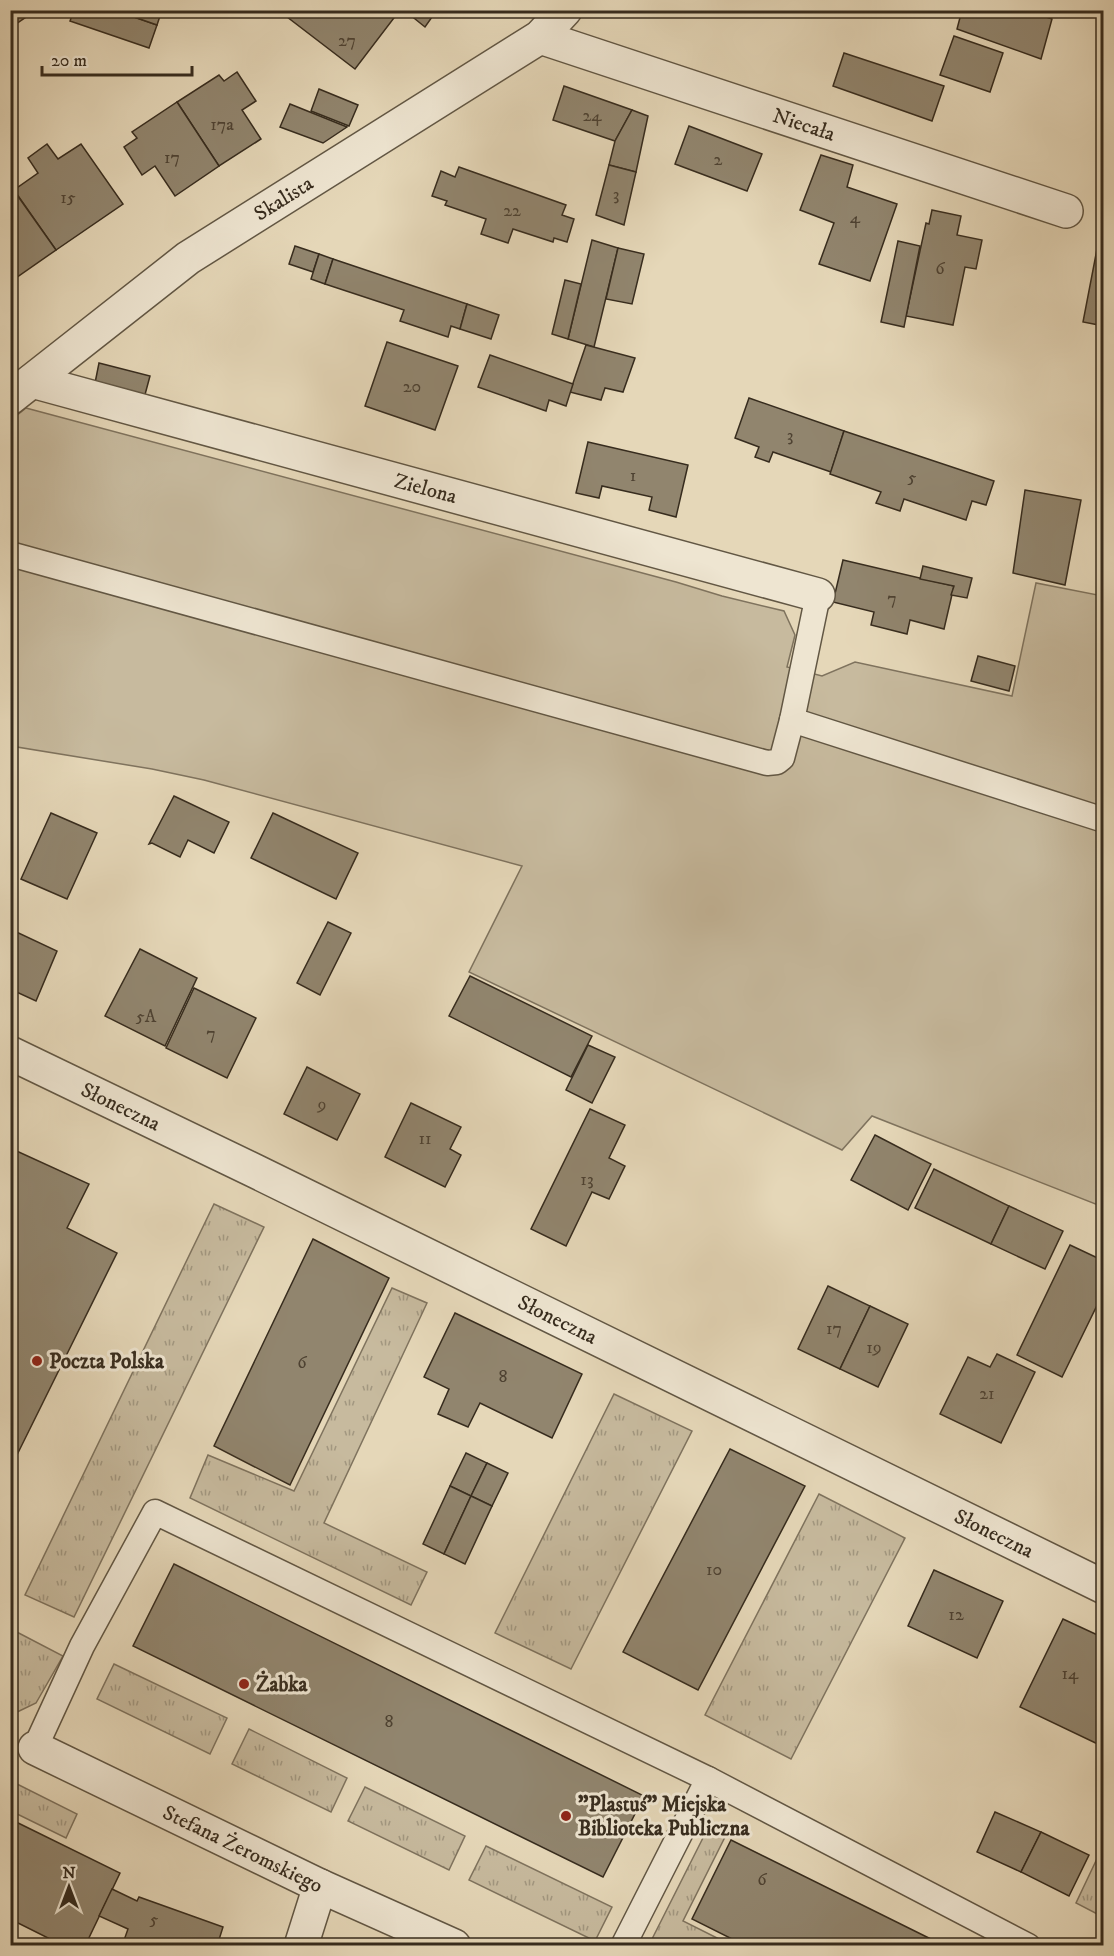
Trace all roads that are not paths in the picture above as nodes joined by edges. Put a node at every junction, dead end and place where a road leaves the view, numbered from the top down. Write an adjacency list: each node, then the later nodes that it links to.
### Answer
1 (565, 10): 2 (street, Skalista)
2 (540, 37): 3 (street, Niecała); 4 (street, Skalista)
3 (1066, 211)
4 (21, 389): 6 (street, Zielona)
5 (10, 554): 7 (lane)
6 (818, 595): 7 (lane)
7 (792, 720): 8 (lane)
8 (1104, 820)
9 (10, 1053): 10 (street, Słoneczna)
10 (1104, 1587)
11 (35, 1748): 12 (lane); 13 (street, Stefana Żeromskiego)
12 (708, 1779): 16 (lane); 17 (lane)
13 (320, 1886): 14 (street); 15 (street, Stefana Żeromskiego)
14 (301, 1946)
15 (454, 1946)
16 (623, 1946)
17 (1028, 1946)

